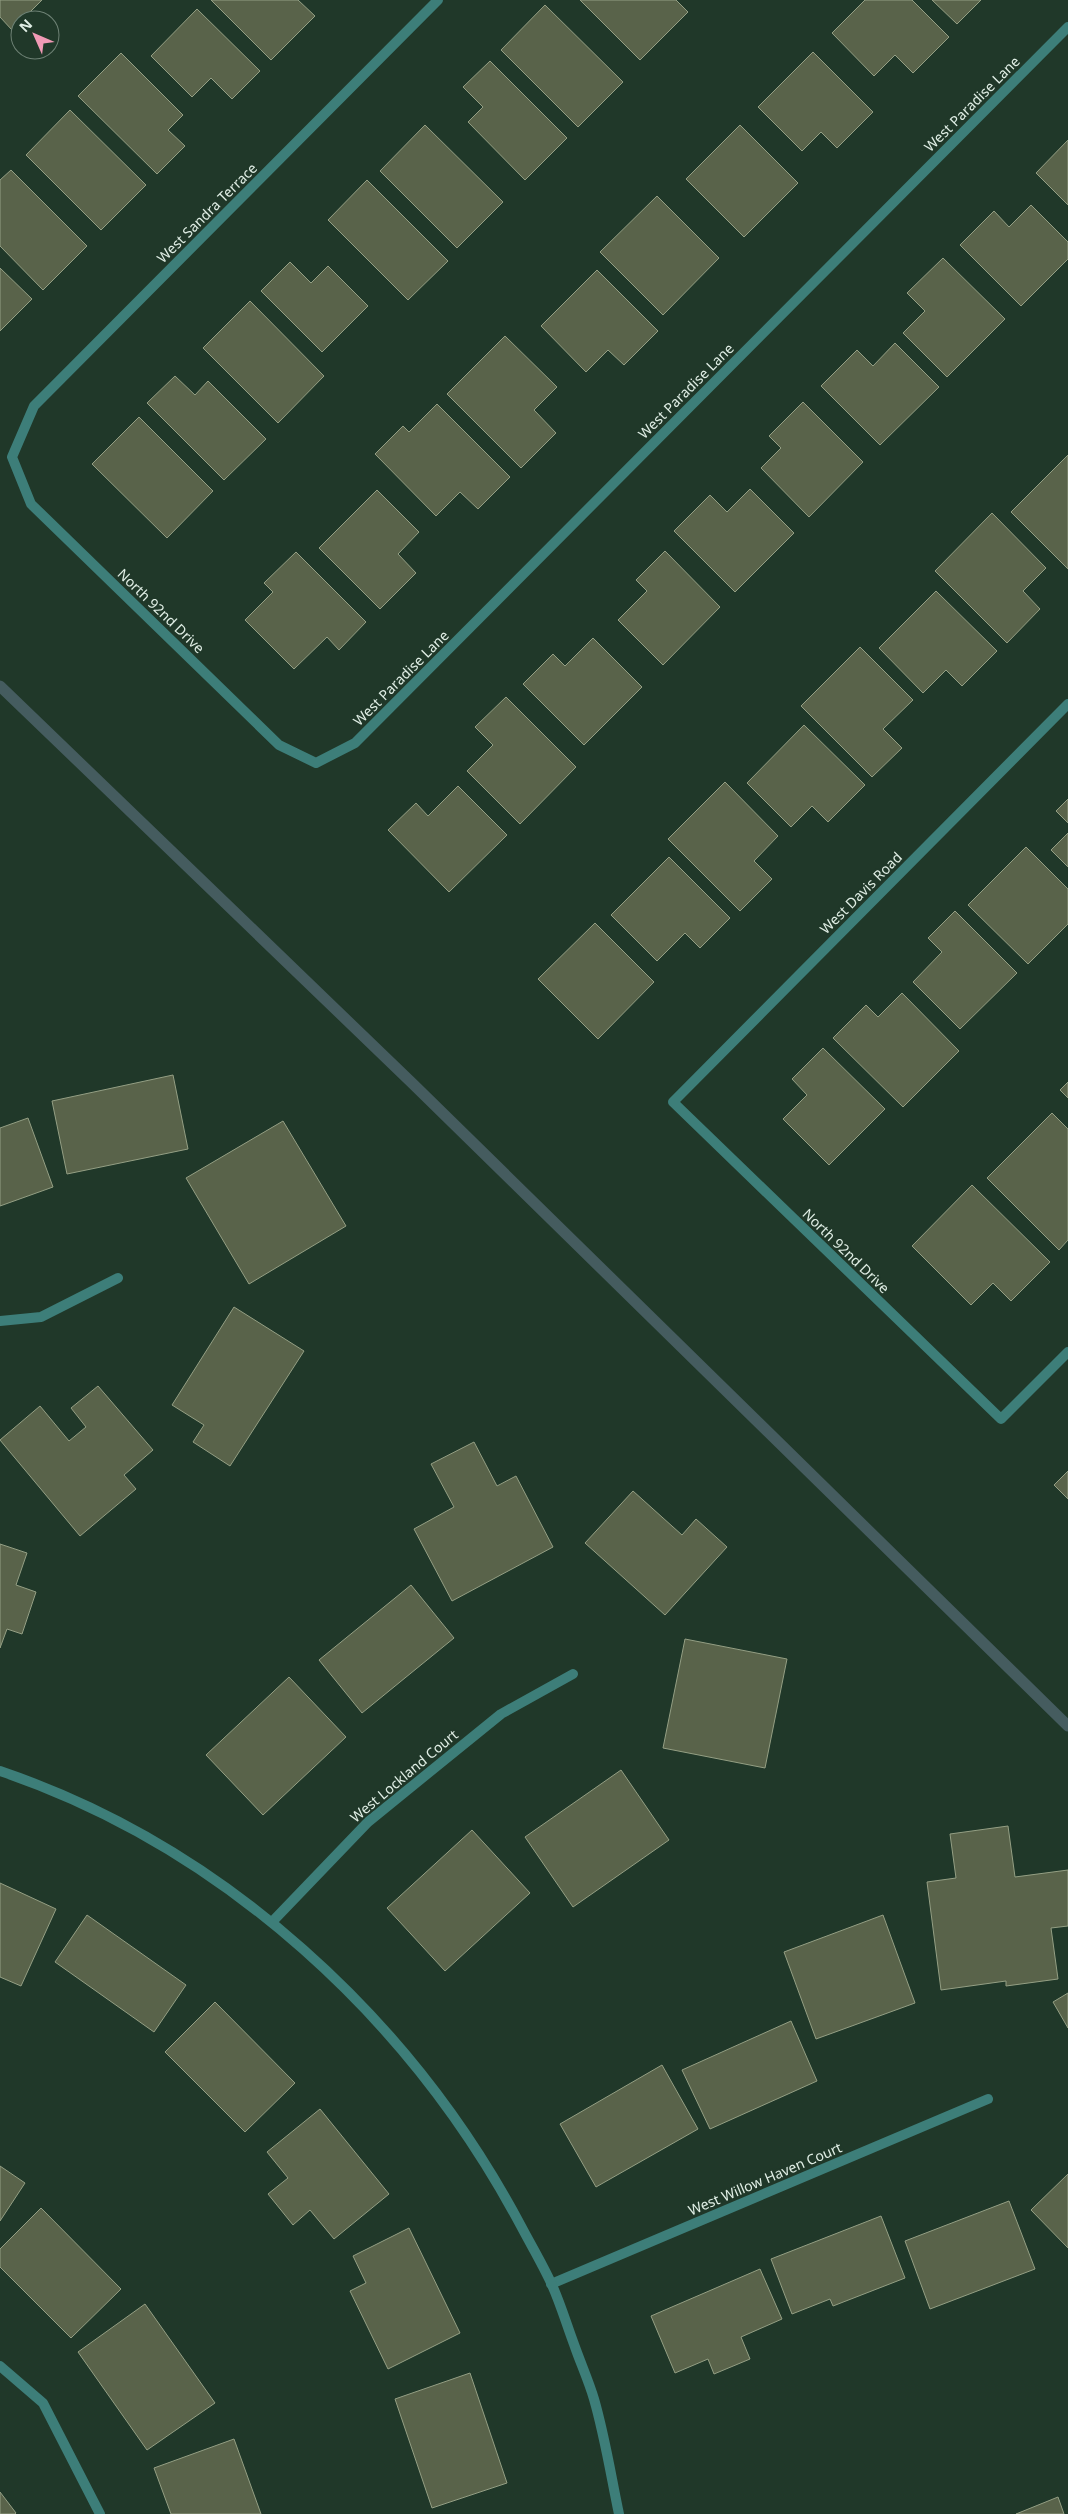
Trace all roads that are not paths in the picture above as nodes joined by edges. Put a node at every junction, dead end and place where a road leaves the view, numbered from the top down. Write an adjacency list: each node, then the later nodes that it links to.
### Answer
1 (438, 0): 3 (street, West Sandra Terrace)
2 (1068, 27): 5 (street, West Paradise Lane)
3 (12, 457): 5 (street, North 92nd Drive)
4 (1068, 704): 6 (street, West Davis Road)
5 (316, 763)
6 (672, 1102): 9 (street, North 92nd Drive)
7 (118, 1278): 8 (street)
8 (0, 1321)
9 (1068, 1352)
10 (573, 1674): 12 (street, West Lockland Court)
11 (0, 1771): 12 (street)
12 (272, 1922): 14 (street)
13 (988, 2099): 14 (street, West Willow Haven Court)
14 (552, 2284): 17 (street)
15 (0, 2366): 16 (street)
16 (100, 2514)
17 (619, 2514)

